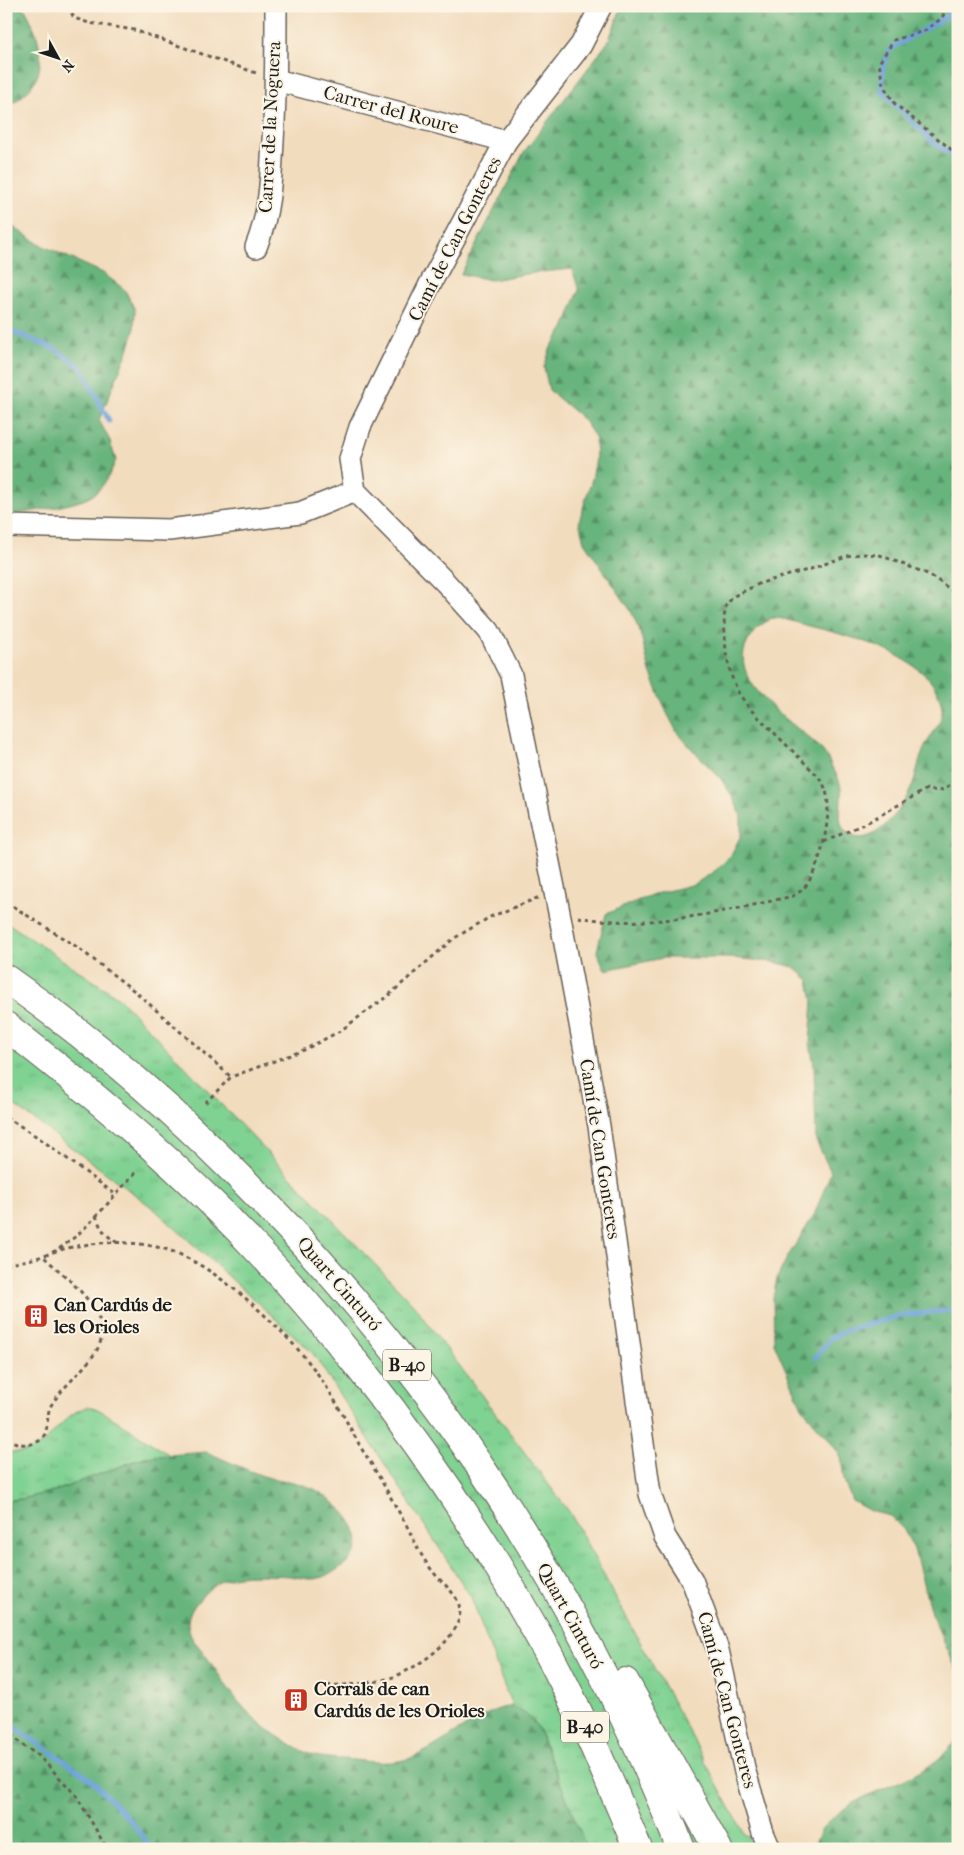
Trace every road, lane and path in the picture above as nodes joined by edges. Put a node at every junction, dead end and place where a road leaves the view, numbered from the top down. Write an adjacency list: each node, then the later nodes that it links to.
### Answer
1 (68, 6): 5 (path)
2 (276, 6): 5 (street, Carrer de la Noguera)
3 (601, 6): 6 (street, Camí de Can Gonteres)
4 (947, 6): 7 (path)
5 (276, 80): 6 (street, Carrer del Roure); 8 (street, Carrer de la Noguera)
6 (506, 141): 9 (street, Camí de Can Gonteres)
7 (958, 155)
8 (256, 247)
9 (354, 491): 10 (street); 14 (street, Camí de Can Gonteres)
10 (6, 526)
11 (958, 595): 13 (path)
12 (958, 774): 13 (path)
13 (823, 842): 16 (path)
14 (555, 892): 16 (street, Camí de Can Gonteres); 19 (path)
15 (6, 902): 19 (path)
16 (560, 917): 39 (street, Camí de Can Gonteres)
17 (6, 979): 30 (highway, Quart Cinturó / B-40)
18 (6, 1026): 31 (highway, Quart Cinturó / B-40)
19 (231, 1077): 20 (path)
20 (206, 1103)
21 (6, 1117): 23 (path)
22 (137, 1171): 23 (path)
23 (115, 1194): 24 (path)
24 (96, 1215): 25 (path); 26 (path)
25 (119, 1243): 26 (path); 32 (path)
26 (53, 1252): 27 (path)
27 (43, 1256): 28 (path); 29 (path)
28 (6, 1265)
29 (6, 1439)
30 (557, 1589): 37 (highway, Quart Cinturó / B-40); 38 (highway)
31 (523, 1609): 35 (highway); 36 (highway, Quart Cinturó / B-40)
32 (318, 1686)
33 (6, 1728): 34 (path)
34 (107, 1849)
35 (620, 1849)
36 (638, 1849)
37 (681, 1849)
38 (718, 1849)
39 (770, 1849)

